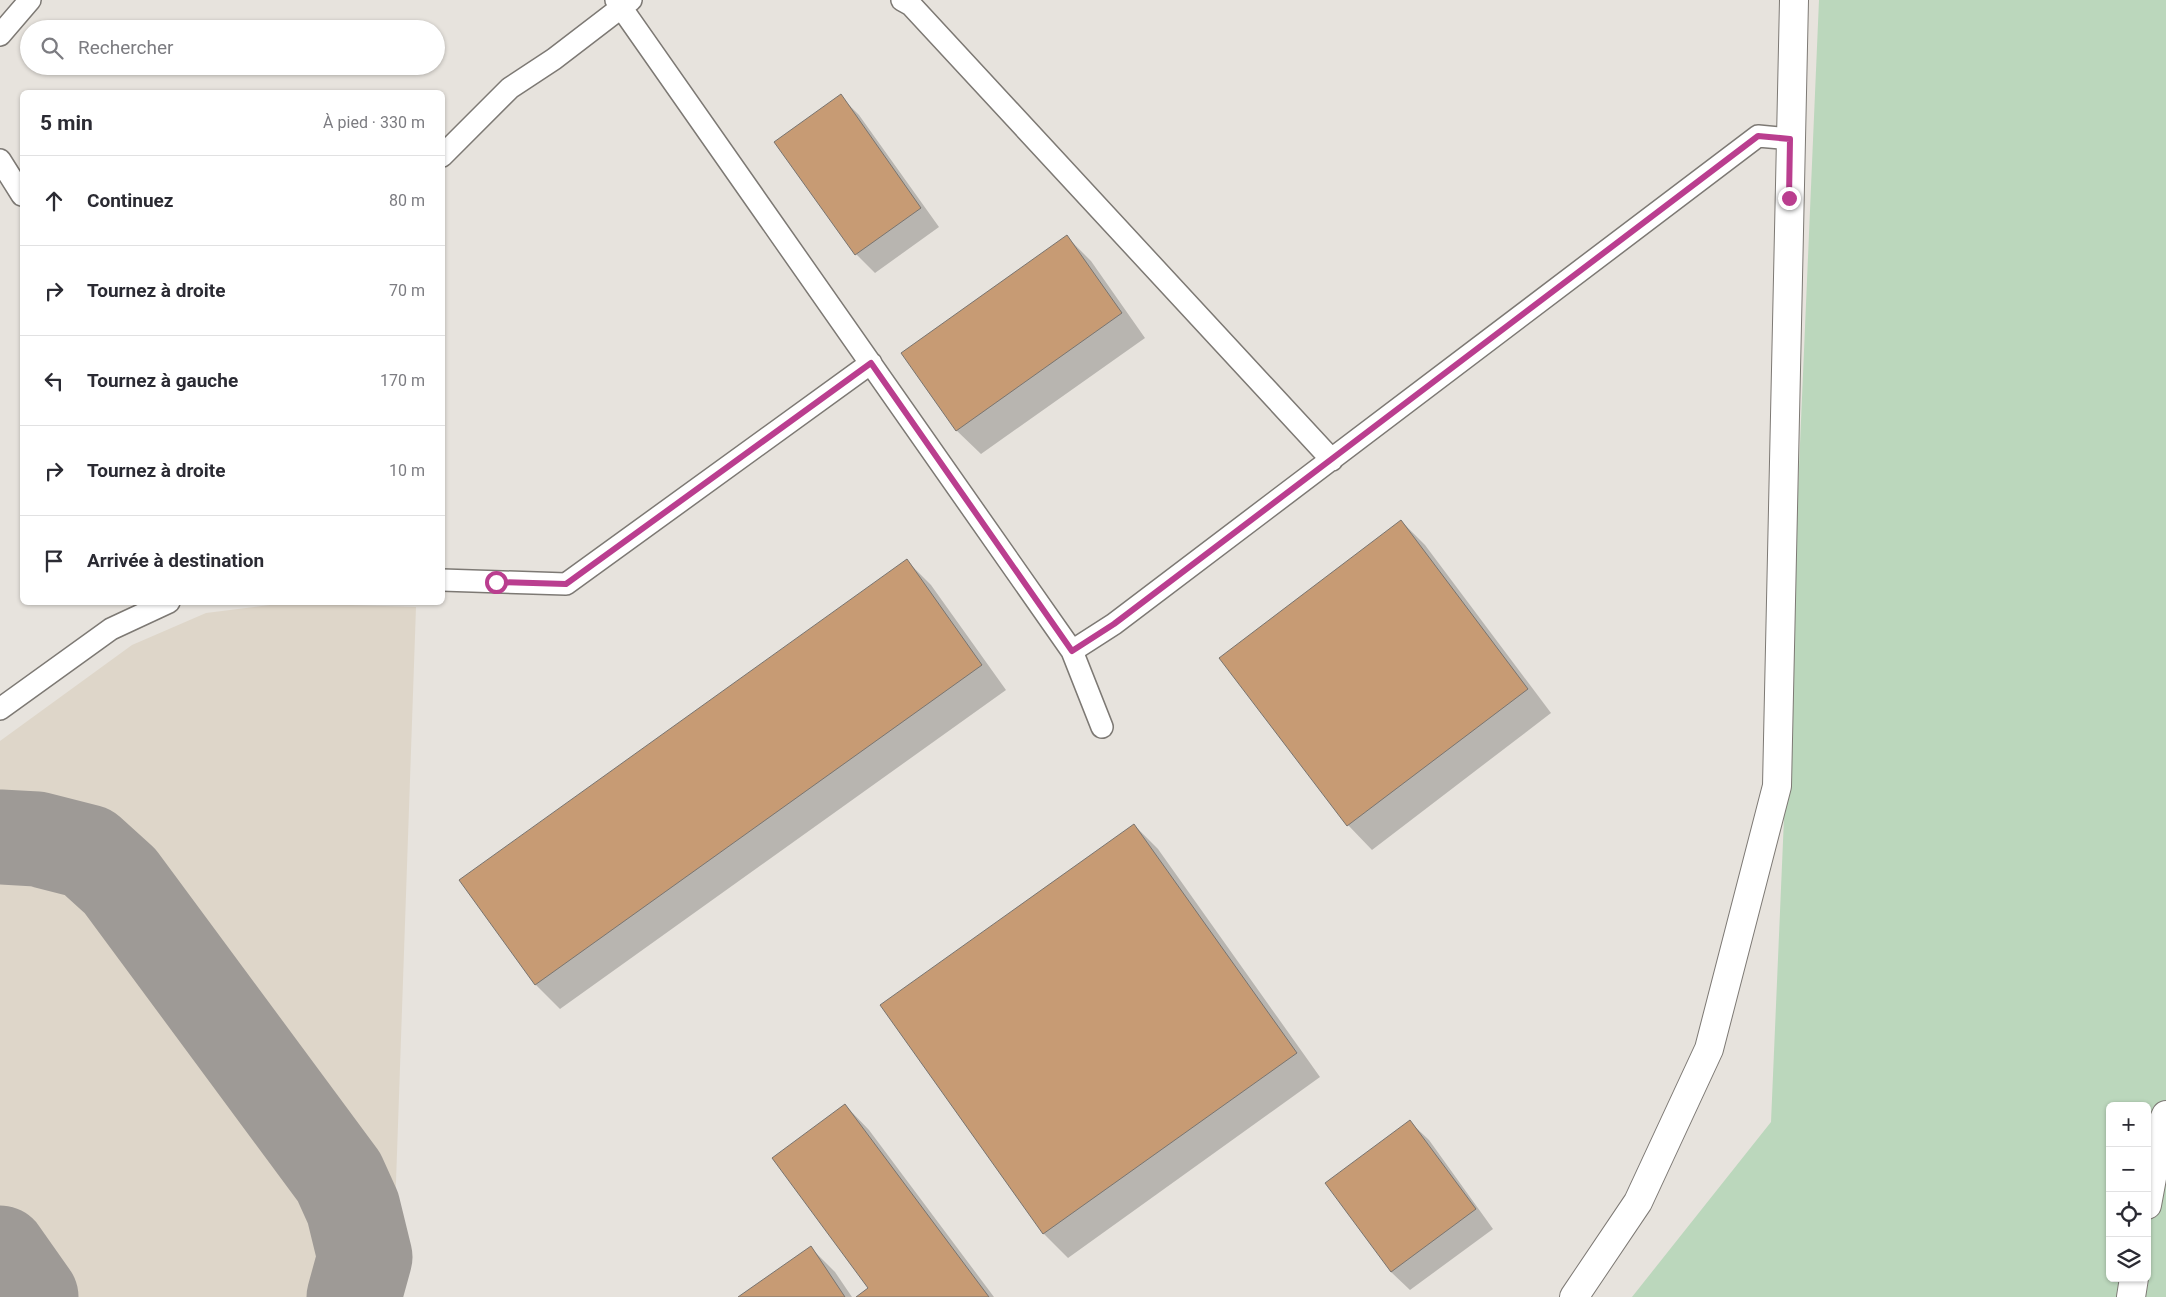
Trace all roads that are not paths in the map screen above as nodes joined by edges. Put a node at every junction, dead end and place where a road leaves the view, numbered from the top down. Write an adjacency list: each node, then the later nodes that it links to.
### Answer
1 (30, 0): 5 (lane)
2 (902, 0): 11 (lane)
3 (1794, 0): 6 (street)
4 (623, 2): 7 (lane); 10 (lane)
5 (0, 34)
6 (1790, 139): 11 (lane); 20 (street)
7 (445, 153)
8 (0, 160): 9 (lane)
9 (20, 192)
10 (871, 363): 12 (lane); 14 (lane)
11 (1332, 460): 14 (lane)
12 (445, 580)
13 (163, 605): 15 (lane)
14 (1072, 651): 16 (lane)
15 (0, 709)
16 (1102, 727)
17 (2166, 1115): 18 (street)
18 (2149, 1192)
19 (2133, 1282): 21 (street)
20 (1574, 1297)
21 (2131, 1297)

